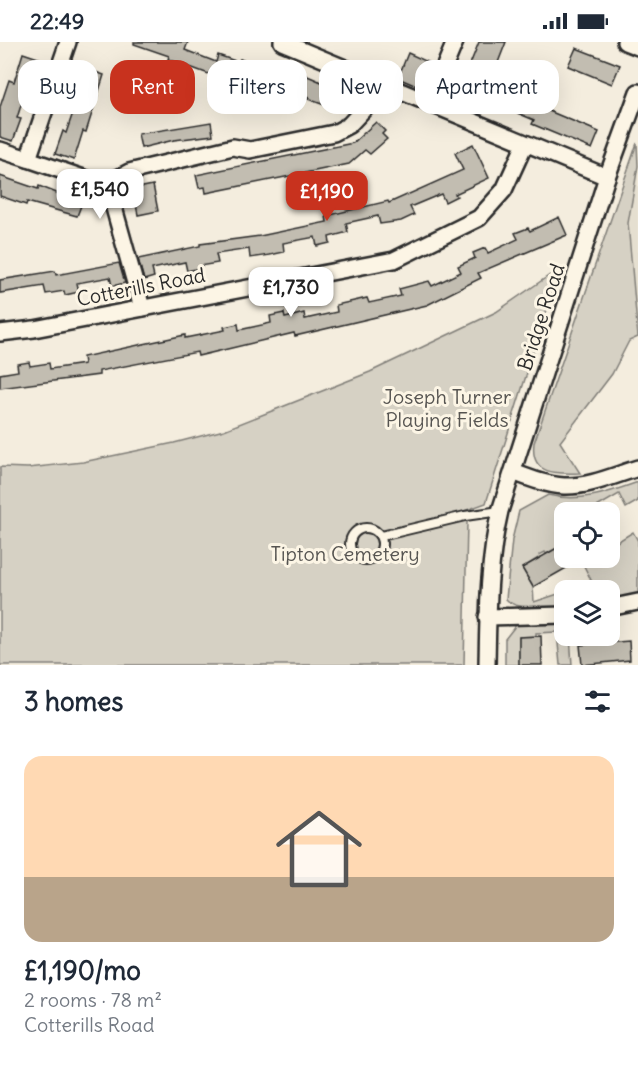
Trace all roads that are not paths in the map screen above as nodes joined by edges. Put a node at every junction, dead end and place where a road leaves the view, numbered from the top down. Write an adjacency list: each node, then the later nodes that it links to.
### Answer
1 (68, 42): 13 (street)
2 (282, 42): 6 (street)
3 (455, 42): 7 (street)
4 (625, 42): 5 (street)
5 (638, 47)
6 (324, 60)
7 (447, 60)
8 (638, 92): 14 (street, Bridge Road)
9 (359, 114): 15 (street)
10 (453, 114): 11 (street)
11 (525, 144): 14 (street); 16 (street, Cotterills Road)
12 (0, 150): 13 (street)
13 (28, 159): 15 (street)
14 (607, 177): 19 (street, Bridge Road)
15 (106, 188): 16 (street)
16 (142, 308): 17 (street, Cotterills Road)
17 (0, 333)
18 (638, 468): 19 (street)
19 (513, 472): 20 (street, Bridge Road)
20 (500, 511): 21 (lane); 25 (street, Bridge Road)
21 (381, 536): 21 (lane)
22 (638, 602): 23 (street)
23 (620, 606)
24 (554, 615): 25 (street)
25 (488, 617): 26 (street, Bridge Road)
26 (487, 665)

